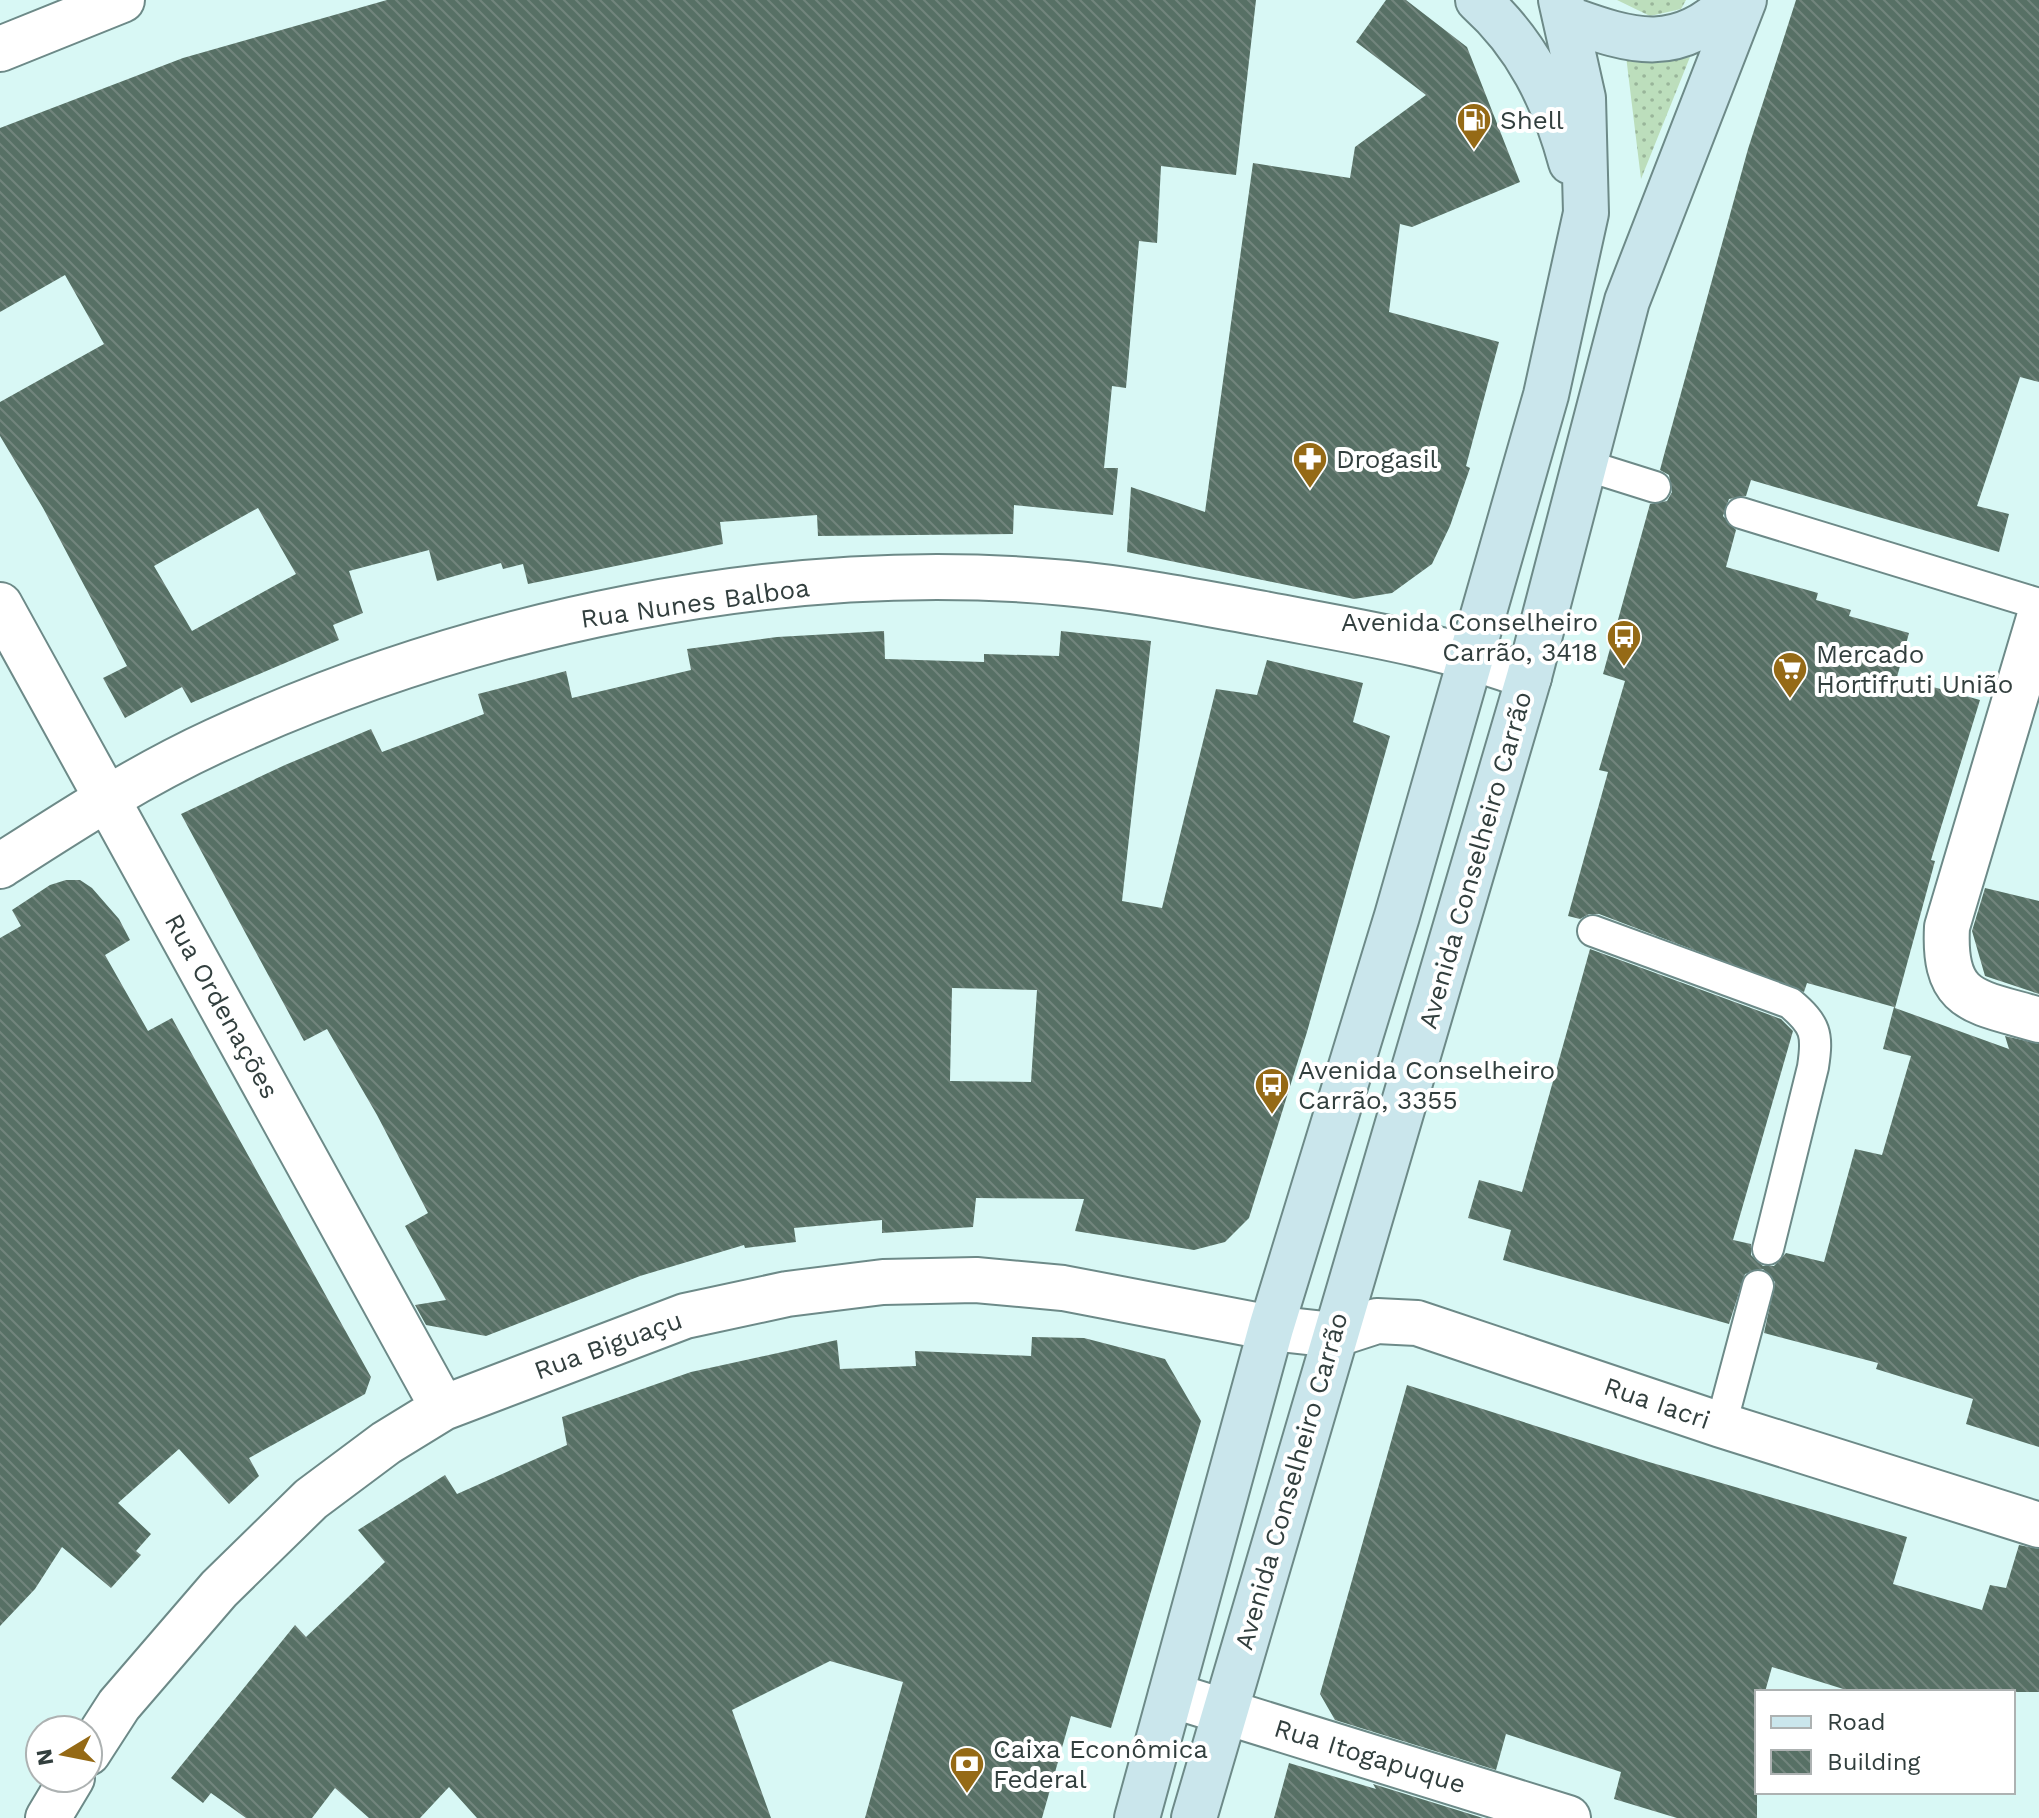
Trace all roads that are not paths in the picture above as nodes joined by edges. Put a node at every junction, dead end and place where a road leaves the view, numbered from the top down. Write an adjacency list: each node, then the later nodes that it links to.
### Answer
1 (122, 0): 6 (street)
2 (1478, 0): 7 (main road)
3 (1734, 0): 5 (main road)
4 (1744, 0): 8 (main road, Avenida Conselheiro Carrão)
5 (1555, 6): 7 (main road)
6 (0, 49)
7 (1586, 213): 14 (main road)
8 (1585, 465): 9 (lane); 15 (main road, Avenida Conselheiro Carrão)
9 (1655, 487)
10 (1741, 513): 11 (lane)
11 (2039, 604)
12 (0, 605): 16 (street, Rua Ordenações)
13 (2039, 618): 19 (street)
14 (1472, 656): 15 (street, Rua Nunes Balboa); 16 (street, Rua Nunes Balboa); 22 (main road)
15 (1529, 677): 23 (main road, Avenida Conselheiro Carrão)
16 (107, 797): 17 (street, Rua Nunes Balboa); 24 (street, Rua Ordenações)
17 (0, 866)
18 (1593, 931): 20 (lane)
19 (2039, 1020)
20 (1768, 1249)
21 (1758, 1286): 25 (lane)
22 (1271, 1328): 23 (street, Rua Iacri); 24 (street, Rua Biguaçu); 27 (main road)
23 (1334, 1335): 25 (street, Rua Iacri); 28 (main road, Avenida Conselheiro Carrão)
24 (443, 1408): 29 (street, Rua Biguaçu)
25 (1721, 1425): 26 (street, Rua Iacri)
26 (2039, 1525)
27 (1171, 1695): 28 (street, Rua Itogapuque); 32 (main road)
28 (1224, 1711): 33 (main road, Avenida Conselheiro Carrão); 34 (street, Rua Itogapuque)
29 (104, 1728)
30 (62, 1794): 31 (street)
31 (48, 1818)
32 (1137, 1818)
33 (1194, 1818)
34 (1568, 1818)

